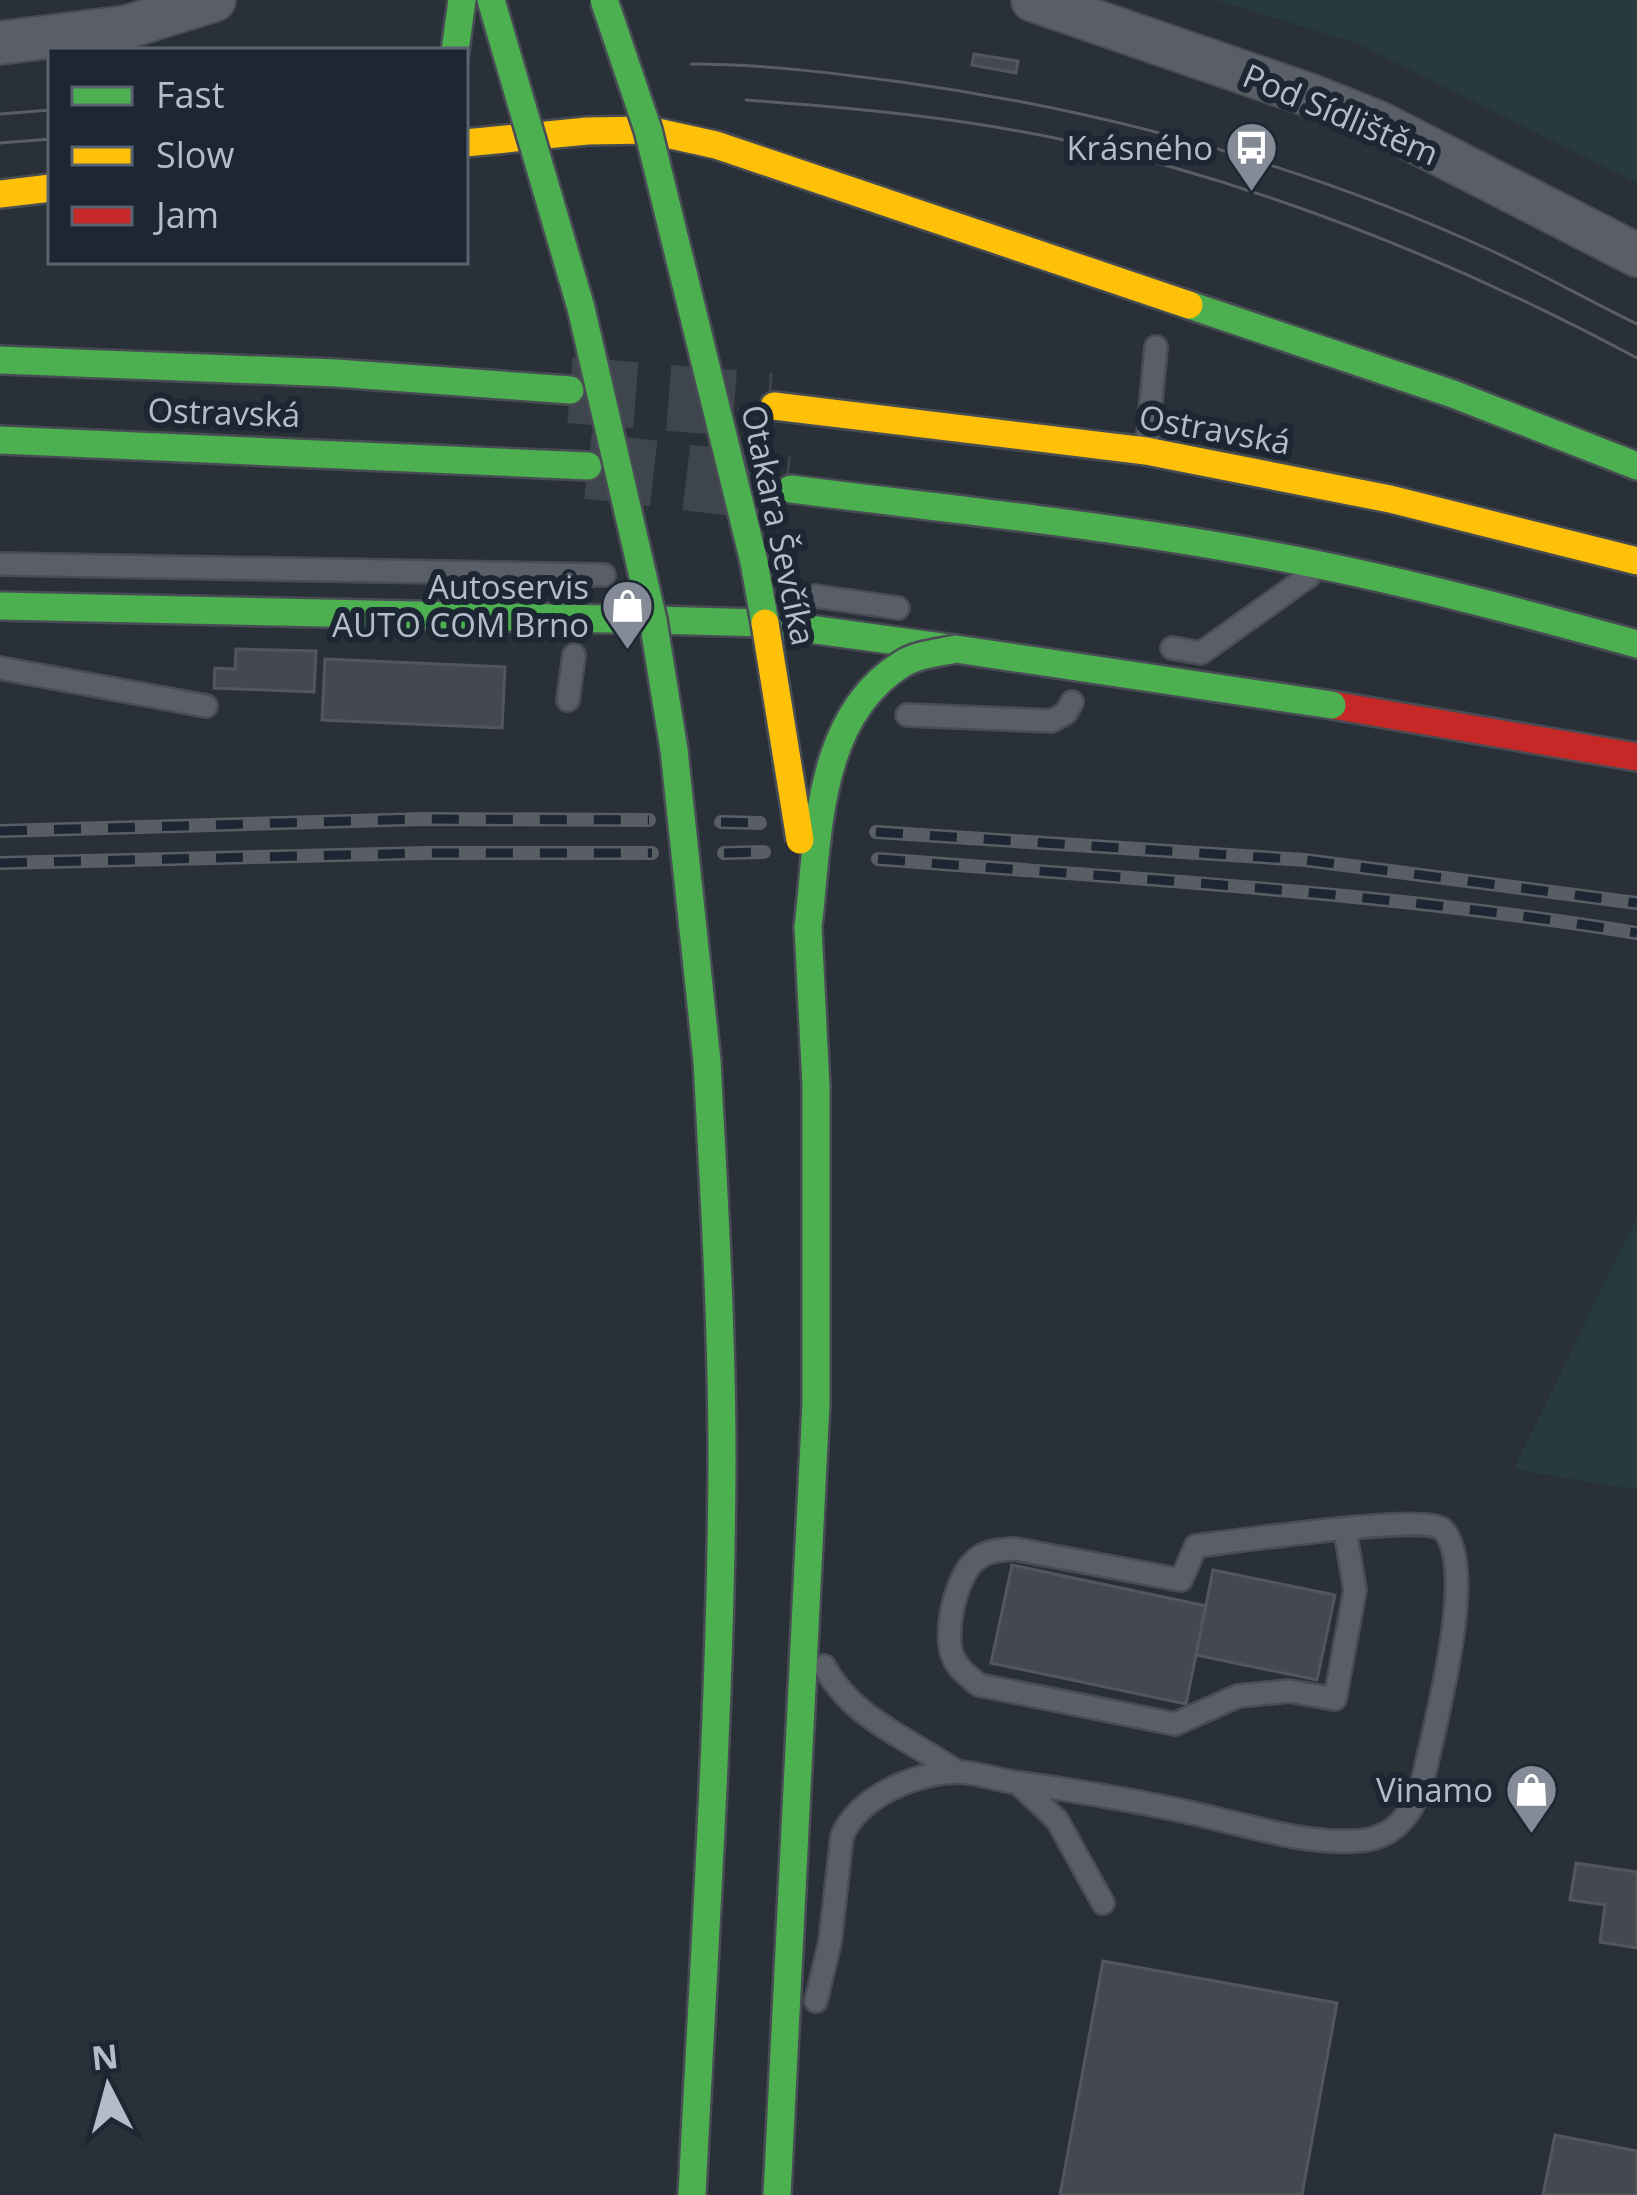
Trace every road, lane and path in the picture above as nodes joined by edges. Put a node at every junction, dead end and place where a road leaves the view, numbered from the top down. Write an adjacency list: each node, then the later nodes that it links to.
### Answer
1 (214, 0): 6 (street)
2 (462, 0): 7 (main road)
3 (491, 0): 9 (main road, bridge)
4 (604, 0): 8 (main road, Otakara Ševčíka, bridge)
5 (1033, 0): 13 (street, Pod Sídlištěm)
6 (0, 43)
7 (455, 48)
8 (648, 130): 9 (main road); 22 (main road); 33 (main road, Otakara Ševčíka, bridge)
9 (536, 136): 10 (main road); 32 (main road, bridge)
10 (468, 143)
11 (48, 188): 12 (main road)
12 (0, 194)
13 (1637, 255)
14 (1156, 347): 20 (lane)
15 (0, 360): 16 (main road, Ostravská)
16 (570, 390)
17 (773, 406): 20 (main road, Ostravská)
18 (0, 440): 19 (main road, Ostravská)
19 (234, 448): 21 (main road, Ostravská); 23 (lane)
20 (1146, 451): 25 (main road, Ostravská)
21 (588, 466)
22 (1637, 466)
23 (120, 468)
24 (790, 489): 27 (main road)
25 (1637, 561)
26 (0, 564): 28 (lane)
27 (1324, 566): 34 (main road); 35 (lane)
28 (604, 575)
29 (815, 596): 31 (lane)
30 (0, 606): 32 (main road, bridge)
31 (928, 613)
32 (652, 620): 33 (main road); 51 (main road, bridge)
33 (765, 623): 36 (main road, bridge); 44 (main road, Otakara Ševčíka, bridge)
34 (1637, 644)
35 (1154, 646)
36 (956, 649): 43 (main road, bridge); 44 (main road, bridge)
37 (574, 655): 39 (lane)
38 (0, 668): 41 (lane)
39 (568, 700)
40 (1072, 702): 42 (lane)
41 (206, 706)
42 (907, 715)
43 (1637, 757)
44 (808, 928): 46 (main road, Otakara Ševčíka)
45 (1345, 1530): 45 (lane); 48 (lane)
46 (808, 1632): 47 (lane); 50 (main road, Otakara Ševčíka)
47 (956, 1772): 48 (lane); 50 (lane)
48 (1018, 1783): 49 (lane)
49 (1102, 1903)
50 (782, 2082): 52 (main road, Otakara Ševčíka)
51 (692, 2195)
52 (776, 2195)

